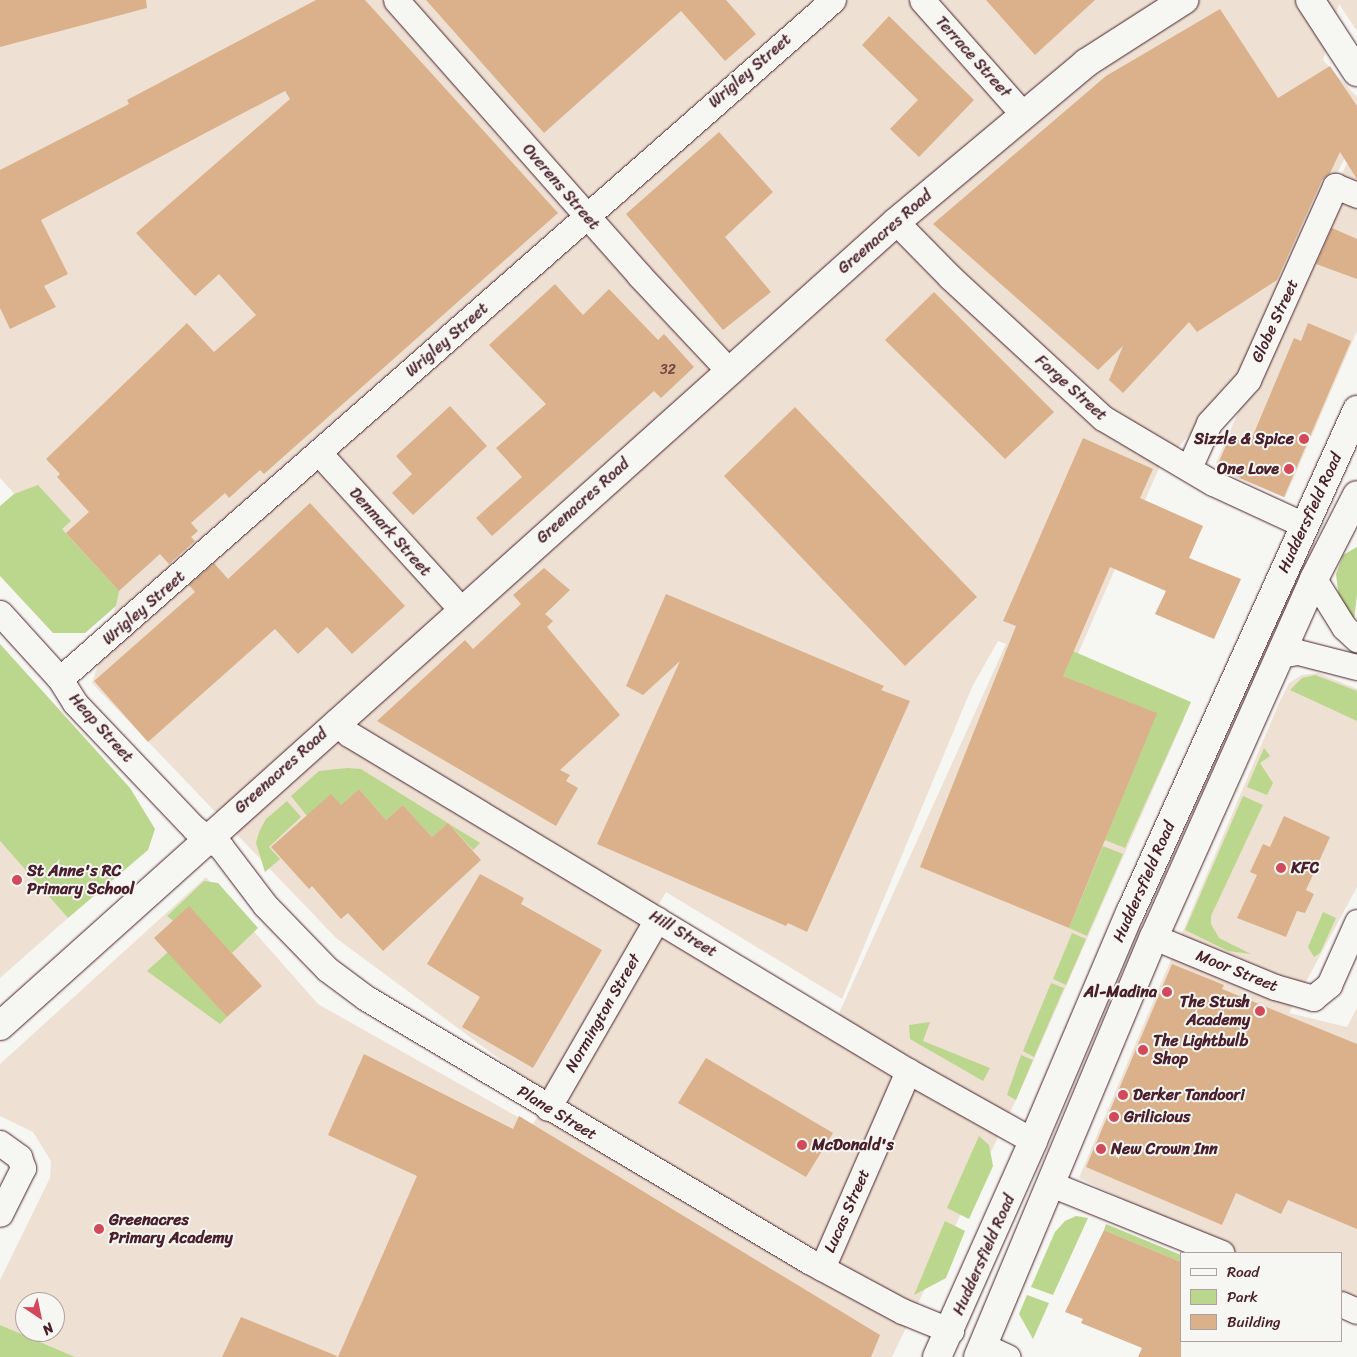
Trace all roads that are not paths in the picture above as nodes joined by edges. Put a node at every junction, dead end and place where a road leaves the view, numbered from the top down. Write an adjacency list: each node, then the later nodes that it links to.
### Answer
1 (396, 0): 9 (street, Overens Street)
2 (834, 0): 9 (street, Wrigley Street)
3 (922, 0): 7 (street, Terrace Street)
4 (1184, 0): 7 (main road, Greenacres Road)
5 (1310, 0): 6 (main road)
6 (1357, 72)
7 (1023, 114): 10 (main road, Greenacres Road)
8 (1357, 196): 14 (street, Globe Street)
9 (587, 216): 11 (street, Overens Street); 13 (street, Wrigley Street)
10 (896, 222): 11 (main road, Greenacres Road); 14 (street, Forge Street)
11 (729, 371): 18 (main road, Greenacres Road)
12 (1357, 410): 16 (main road, Huddersfield Road)
13 (319, 453): 18 (street, Denmark Street); 23 (street, Wrigley Street)
14 (1189, 468): 16 (street, Forge Street)
15 (1357, 495): 17 (main road, Huddersfield Road)
16 (1304, 525): 32 (main road, Huddersfield Road)
17 (1314, 579): 20 (street); 21 (main road, Huddersfield Road)
18 (462, 610): 24 (main road, Greenacres Road)
19 (0, 613): 23 (street, Heap Street)
20 (1357, 639)
21 (1279, 655): 22 (street); 28 (main road, Huddersfield Road)
22 (1357, 667)
23 (60, 679): 25 (street, Heap Street)
24 (336, 722): 25 (main road, Greenacres Road); 26 (street, Hill Street)
25 (208, 836): 29 (main road, Greenacres Road); 31 (street, Plane Street)
26 (657, 919): 30 (street, Hill Street); 31 (street, Normington Street)
27 (1357, 922): 28 (street, Moor Street)
28 (1154, 937): 34 (main road, Huddersfield Road)
29 (0, 1026)
30 (908, 1071): 32 (street, Hill Street); 37 (street, Lucas Street)
31 (548, 1108): 37 (street, Plane Street)
32 (1033, 1141): 40 (main road, Huddersfield Road)
33 (0, 1143): 35 (street)
34 (1051, 1184): 36 (street); 41 (main road, Huddersfield Road)
35 (0, 1214)
36 (1220, 1252)
37 (822, 1268): 40 (street, Plane Street)
38 (1342, 1304): 39 (street)
39 (1357, 1312)
40 (951, 1331): 42 (main road, Huddersfield Road)
41 (981, 1352): 43 (street)
42 (936, 1357)
43 (1008, 1357)

